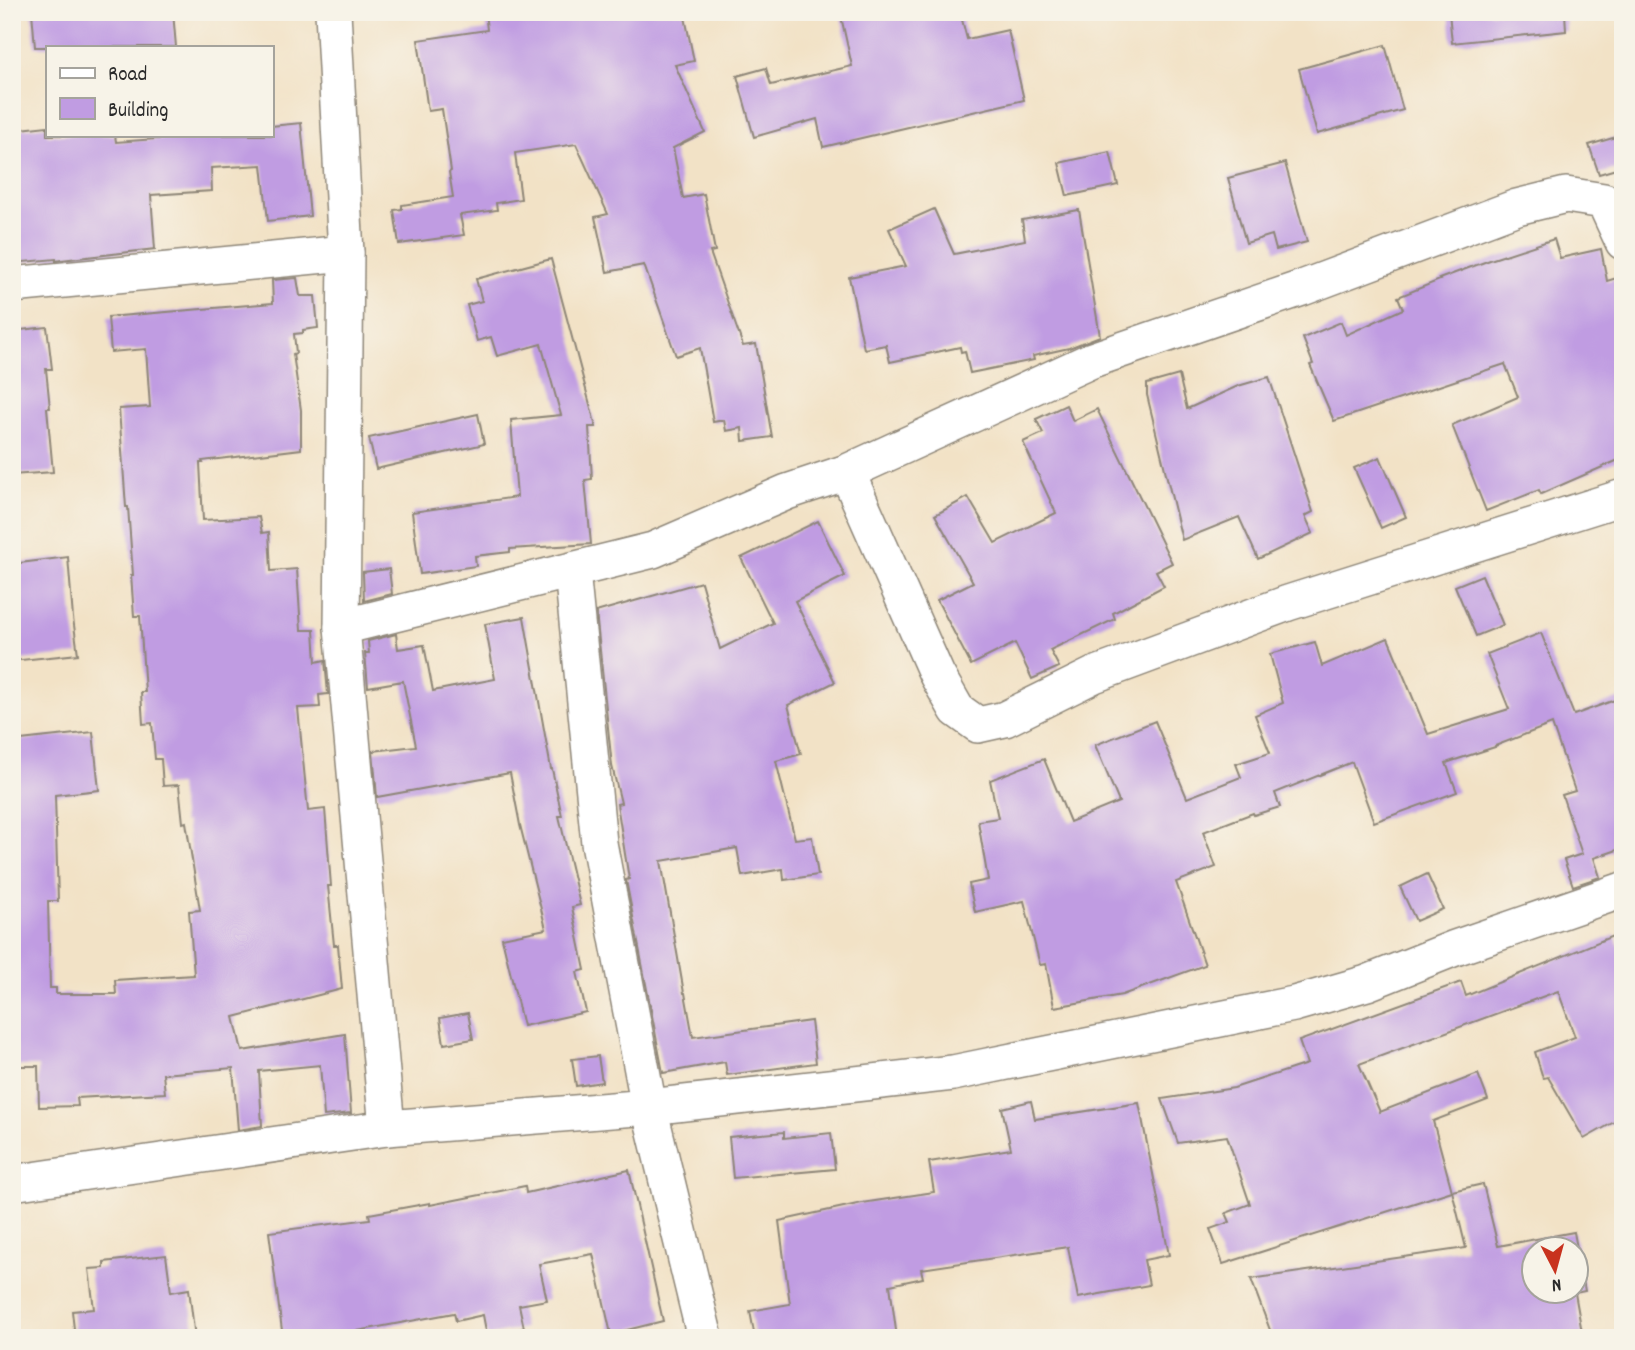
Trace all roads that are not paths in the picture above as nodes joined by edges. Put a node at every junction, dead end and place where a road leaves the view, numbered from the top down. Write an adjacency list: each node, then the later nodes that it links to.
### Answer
1 (333, 12): 3 (street)
2 (1623, 242): 5 (street)
3 (346, 253): 4 (street); 8 (street)
4 (12, 285)
5 (847, 472): 6 (street); 7 (street)
6 (1623, 497)
7 (572, 571): 8 (street); 10 (street)
8 (342, 627): 11 (street)
9 (1623, 890): 10 (street)
10 (649, 1107): 11 (street); 13 (street)
11 (387, 1128): 12 (street)
12 (12, 1183)
13 (705, 1338)

